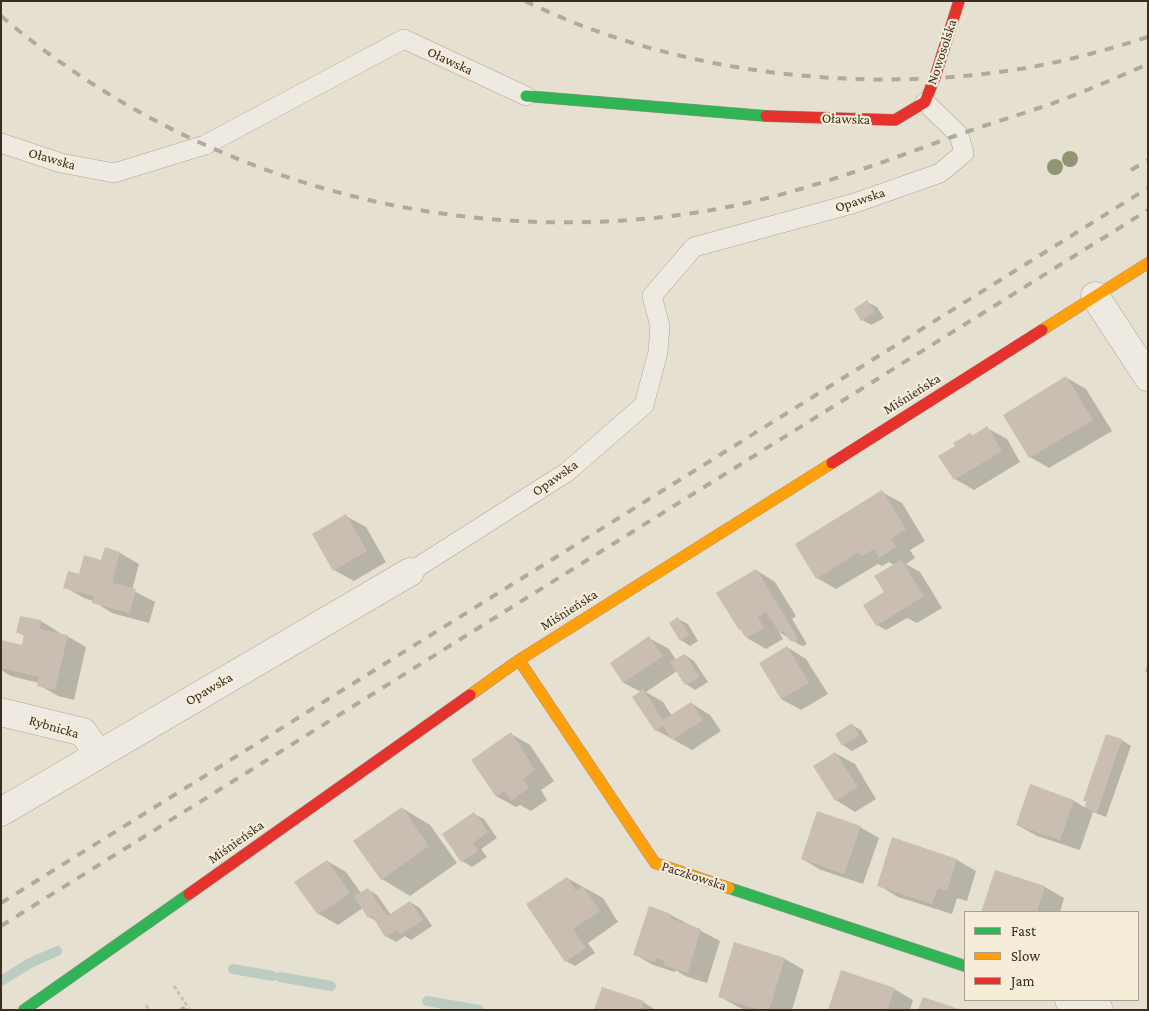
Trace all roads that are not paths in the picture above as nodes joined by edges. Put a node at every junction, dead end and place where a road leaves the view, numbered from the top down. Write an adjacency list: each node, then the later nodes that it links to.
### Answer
1 (959, 1): 3 (street, Nowosolska)
2 (526, 96): 3 (street, Oławska); 4 (lane, Oławska)
3 (925, 102): 8 (lane, Opawska)
4 (1, 143)
5 (1148, 263): 6 (street, Miśnieńska)
6 (1095, 296): 7 (street); 9 (street, Miśnieńska)
7 (1148, 377)
8 (410, 572): 11 (street, Opawska)
9 (519, 660): 13 (street, Paczkowska); 15 (street, Miśnieńska)
10 (1, 712): 11 (street, Rybnicka)
11 (98, 754): 12 (street, Opawska)
12 (1, 812)
13 (964, 966)
14 (1072, 1001): 16 (street)
15 (24, 1010)
16 (1099, 1010)

